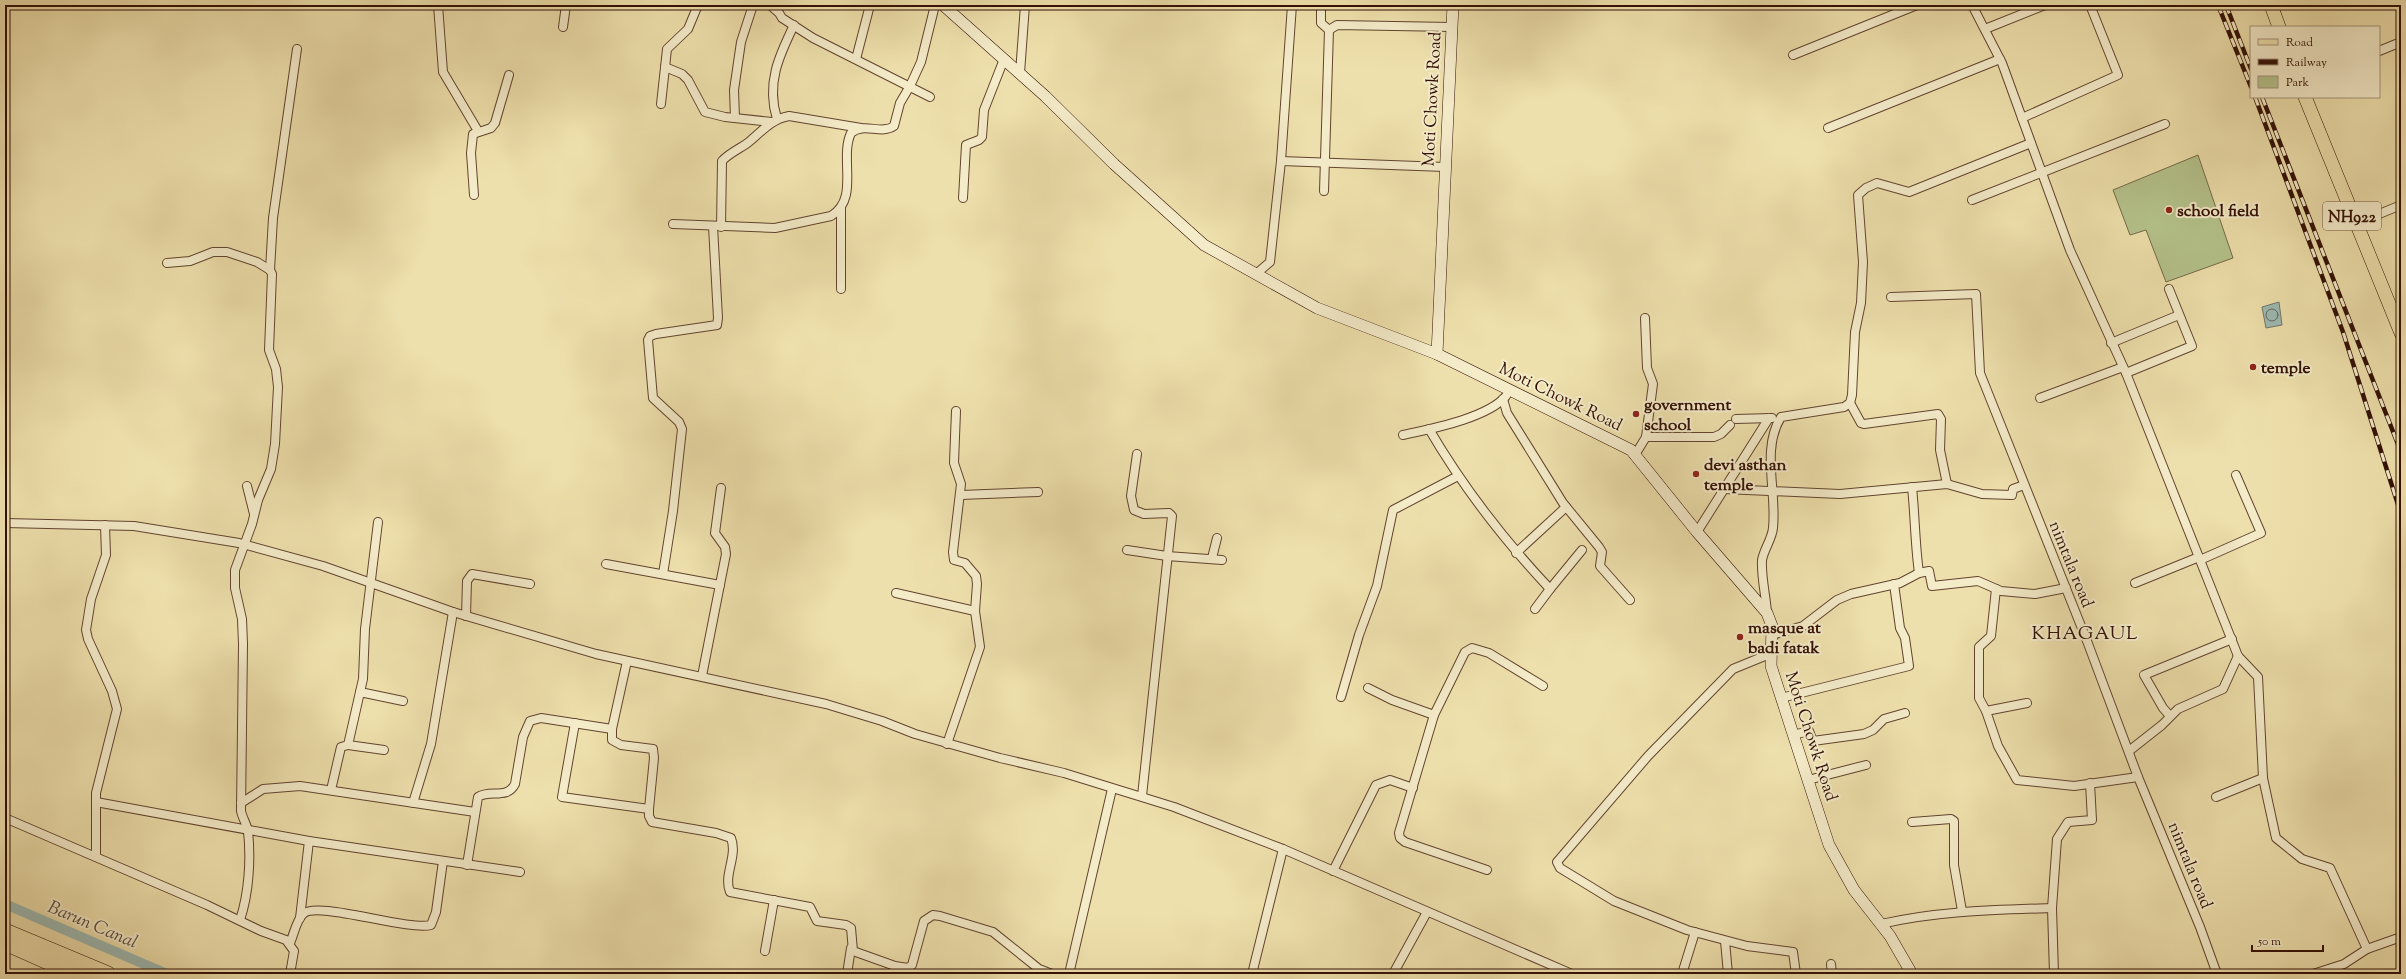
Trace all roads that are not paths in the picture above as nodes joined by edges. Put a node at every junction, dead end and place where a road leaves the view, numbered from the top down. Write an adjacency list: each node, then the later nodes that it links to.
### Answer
1 (438, 5): 44 (street)
2 (566, 5): 20 (street)
3 (698, 5): 31 (street)
4 (753, 5): 38 (street)
5 (770, 5): 18 (street)
6 (870, 5): 28 (street)
7 (935, 5): 34 (street)
8 (943, 5): 29 (street)
9 (1025, 5): 32 (street)
10 (1292, 5): 46 (street)
11 (1321, 5): 23 (street)
12 (1453, 5): 21 (street, Moti Chowk Road)
13 (1917, 5): 27 (street)
14 (1972, 5): 22 (street)
15 (2045, 5): 22 (street)
16 (2090, 5): 39 (street)
17 (2271, 5): 19 (main road)
18 (794, 25): 28 (street); 40 (street)
19 (2279, 26)
20 (563, 27)
21 (1452, 28): 23 (street); 48 (street, Moti Chowk Road)
22 (1984, 29): 30 (street)
23 (1329, 30): 47 (street)
24 (2401, 42): 26 (street)
25 (297, 49): 60 (street)
26 (2380, 50)
27 (1793, 56)
28 (856, 59): 34 (street)
29 (1004, 59): 32 (street); 52 (street)
30 (2000, 59): 39 (street); 43 (street)
31 (665, 67): 37 (street); 38 (street)
32 (1020, 73): 61 (street)
33 (509, 75): 44 (street)
34 (910, 86): 35 (street); 42 (street)
35 (930, 97)
36 (2305, 98): 57 (main road, NH922)
37 (661, 104)
38 (735, 118): 40 (street)
39 (2022, 118): 45 (street)
40 (774, 120): 42 (street); 58 (street)
41 (2165, 124): 49 (street)
42 (862, 128): 55 (street)
43 (1828, 128)
44 (478, 131): 51 (street)
45 (2031, 143): 49 (street); 73 (street)
46 (1281, 160): 47 (street); 61 (street)
47 (1325, 163): 48 (street); 50 (street)
48 (1445, 167): 69 (street, Moti Chowk Road)
49 (2042, 173): 53 (street); 68 (street)
50 (1324, 191)
51 (474, 196)
52 (963, 198)
53 (1972, 200)
54 (2401, 205): 57 (street)
55 (841, 208): 58 (street); 62 (street)
56 (673, 224): 58 (street)
57 (2355, 224): 67 (main road, NH922)
58 (717, 227): 110 (street)
59 (167, 263): 60 (street)
60 (270, 270): 94 (street)
61 (1256, 274): 69 (street)
62 (841, 289)
63 (2169, 289): 65 (street)
64 (1892, 297): 85 (street, nimtala road)
65 (2179, 315): 68 (street); 70 (street)
66 (1644, 318): 79 (street)
67 (2401, 333)
68 (2111, 343): 70 (street)
69 (1437, 354): 71 (street, Moti Chowk Road)
70 (2124, 370): 72 (street); 106 (street)
71 (1507, 395): 77 (street); 81 (street, Moti Chowk Road); 93 (street)
72 (2040, 398)
73 (1850, 403): 75 (street); 84 (street)
74 (956, 411): 92 (street)
75 (1781, 417): 76 (street); 91 (street)
76 (1768, 418): 79 (street); 89 (street)
77 (1429, 429): 78 (street); 83 (street)
78 (1403, 435)
79 (1646, 437): 81 (street)
80 (1137, 454): 104 (street)
81 (1635, 455): 98 (street, Moti Chowk Road)
82 (2236, 475): 106 (street)
83 (1458, 476): 103 (street); 135 (street)
84 (1947, 484): 85 (street); 87 (street)
85 (2024, 485): 116 (street, nimtala road)
86 (247, 486): 94 (street)
87 (1912, 487): 91 (street); 109 (street)
88 (721, 488): 115 (street)
89 (1724, 489): 91 (street); 98 (street)
90 (1038, 492): 92 (street)
91 (1774, 492): 124 (street)
92 (961, 495): 122 (street)
93 (1566, 507): 103 (street); 120 (street)
94 (254, 517): 100 (street)
95 (378, 522): 111 (street)
96 (5, 523): 97 (street)
97 (105, 524): 100 (street); 160 (street)
98 (1697, 532): 124 (street, Moti Chowk Road)
99 (1217, 538): 105 (street)
100 (244, 544): 111 (street); 161 (street)
101 (1127, 550): 104 (street)
102 (1582, 550): 117 (street)
103 (1516, 553): 117 (street)
104 (1167, 556): 105 (street); 158 (street)
105 (1212, 558): 107 (street)
106 (2200, 558): 112 (street); 127 (street)
107 (1222, 560)
108 (606, 564): 110 (street)
109 (1919, 573): 114 (street); 118 (street)
110 (663, 574): 115 (street)
111 (370, 582): 123 (street); 134 (street)
112 (2135, 583)
113 (530, 584): 125 (street)
114 (1894, 584): 126 (street); 136 (street)
115 (720, 585): 131 (street)
116 (2066, 588): 118 (street); 149 (street, nimtala road)
117 (1550, 589): 121 (street)
118 (1996, 589): 139 (street)
119 (896, 593): 122 (street)
120 (1630, 600)
121 (1536, 609)
122 (975, 611): 146 (street)
123 (453, 612): 125 (street); 162 (street)
124 (1767, 613): 126 (street, Moti Chowk Road)
125 (466, 616): 130 (street)
126 (1772, 635): 128 (street, Moti Chowk Road)
127 (2232, 639): 129 (street); 142 (street)
128 (1772, 653): 136 (street, Moti Chowk Road); 184 (street)
129 (2238, 656): 142 (street); 152 (street)
130 (627, 661): 131 (street); 144 (street)
131 (702, 676): 146 (street)
132 (1543, 686): 141 (street)
133 (1368, 688): 141 (street)
134 (360, 692): 137 (street); 147 (street)
135 (1341, 697)
136 (1781, 698): 145 (street, Moti Chowk Road)
137 (403, 701)
138 (2027, 703): 139 (street)
139 (1986, 711): 154 (street)
140 (1905, 713): 145 (street)
141 (1434, 715): 155 (street)
142 (2170, 716): 149 (street)
143 (575, 723): 144 (street); 163 (street); 164 (street)
144 (612, 729): 163 (street)
145 (1793, 735): 153 (street, Moti Chowk Road)
146 (947, 744): 156 (street)
147 (348, 745): 148 (street); 157 (street)
148 (384, 750)
149 (2128, 751): 151 (street, nimtala road)
150 (1866, 765): 153 (street)
151 (2138, 777): 154 (street); 208 (street, nimtala road)
152 (2263, 778): 159 (street); 190 (street)
153 (1808, 780): 182 (street, Moti Chowk Road)
154 (2090, 783): 177 (street)
155 (1413, 788): 173 (street); 174 (street)
156 (1112, 789): 158 (street); 198 (street)
157 (331, 790): 161 (street); 162 (street)
158 (1142, 796): 169 (street)
159 (2216, 797)
160 (96, 802): 167 (street); 170 (street)
161 (240, 803): 167 (street)
162 (413, 803): 164 (street)
163 (649, 809): 176 (street)
164 (475, 812): 172 (street)
165 (5, 818): 170 (street)
166 (1912, 822): 178 (street)
167 (248, 829): 168 (street); 181 (street)
168 (309, 841): 171 (street); 180 (street)
169 (1282, 849): 174 (street); 199 (street)
170 (96, 857): 181 (street)
171 (443, 861): 172 (street); 180 (street)
172 (467, 865): 175 (street)
173 (1487, 870)
174 (1333, 871): 179 (street)
175 (520, 872)
176 (774, 900): 189 (street); 191 (street)
177 (2052, 908): 178 (street); 207 (street)
178 (1962, 911): 182 (street)
179 (1427, 912): 200 (street); 201 (street)
180 (300, 919): 187 (street)
181 (240, 920): 187 (street)
182 (1881, 924): 206 (street, Moti Chowk Road)
183 (5, 931): 194 (highway)
184 (1695, 932): 186 (street); 202 (street)
185 (2401, 937): 190 (street)
186 (1725, 941): 203 (street); 204 (street)
187 (290, 942): 195 (street)
188 (5, 944): 193 (highway)
189 (851, 948): 196 (street); 197 (street)
190 (2367, 949): 209 (street)
191 (765, 951)
192 (1831, 964): 205 (street)
193 (75, 974)
194 (108, 974)
195 (290, 974)
196 (846, 974)
197 (1052, 974)
198 (1069, 974)
199 (1252, 974)
200 (1393, 974)
201 (1572, 974)
202 (1682, 974)
203 (1728, 974)
204 (1796, 974)
205 (1832, 974)
206 (1912, 974)
207 (2054, 974)
208 (2217, 974)
209 (2313, 974)

